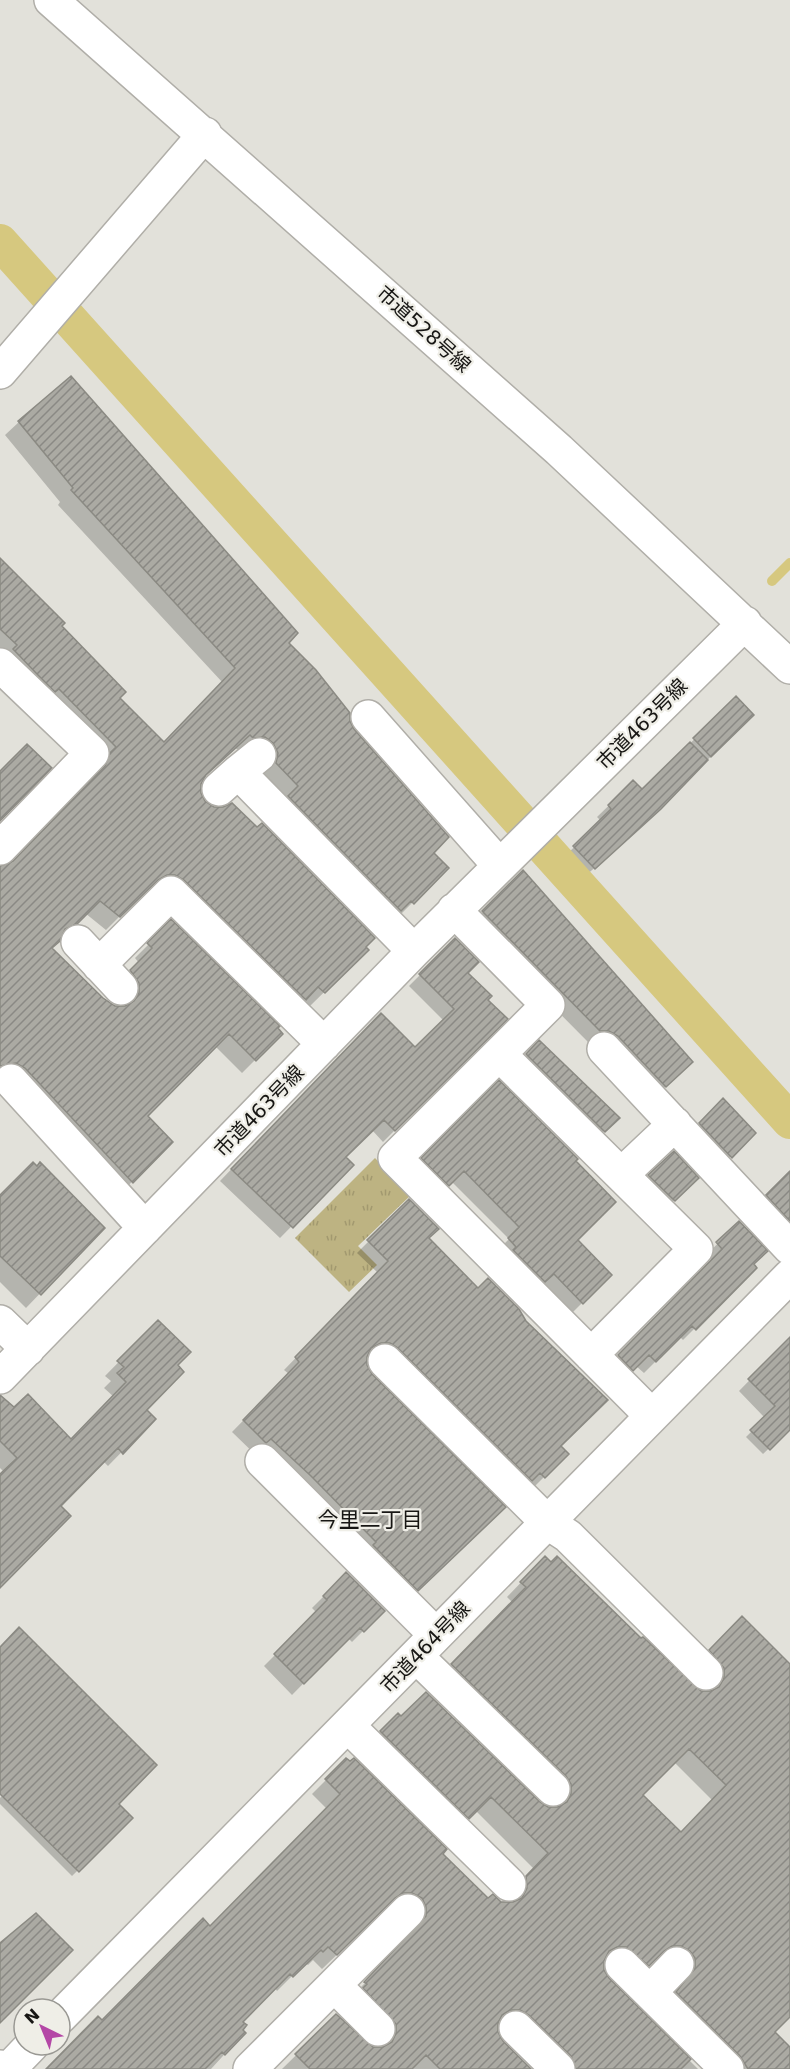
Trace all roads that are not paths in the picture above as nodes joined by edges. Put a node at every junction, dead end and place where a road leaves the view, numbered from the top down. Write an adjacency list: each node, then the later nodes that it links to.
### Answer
1 (51, 0): 2 (street, 市道528号線)
2 (205, 135): 3 (street); 4 (street, 市道528号線)
3 (0, 372)
4 (745, 623): 6 (street, 市道528号線); 9 (street, 市道463号線)
5 (0, 665): 10 (street)
6 (790, 667)
7 (368, 717): 9 (street)
8 (239, 772): 12 (street)
9 (519, 846): 11 (street, 市道463号線)
10 (0, 848)
11 (454, 910): 12 (street, 市道463号線); 16 (street)
12 (414, 951): 14 (street, 市道463号線)
13 (121, 988): 14 (street)
14 (324, 1044): 20 (street, 市道463号線)
15 (604, 1049): 18 (street)
16 (499, 1054): 19 (street); 25 (street)
17 (11, 1081): 20 (street)
18 (675, 1124): 19 (street); 21 (street)
19 (621, 1175): 25 (street)
20 (145, 1228): 24 (street, 市道463号線)
21 (790, 1248)
22 (790, 1276): 28 (street, 市道464号線)
23 (0, 1322): 24 (street)
24 (28, 1349): 27 (street, 市道463号線)
25 (591, 1354): 28 (street)
26 (385, 1361): 30 (street)
27 (0, 1377)
28 (652, 1416): 30 (street, 市道464号線)
29 (262, 1461): 31 (street)
30 (548, 1523): 31 (street, 市道464号線); 32 (street)
31 (426, 1646): 33 (street, 市道464号線); 34 (street)
32 (705, 1672)
33 (348, 1726): 35 (street); 41 (street, 市道464号線)
34 (553, 1789)
35 (509, 1884)
36 (408, 1911): 39 (street)
37 (677, 1964): 40 (street)
38 (622, 1965): 40 (street)
39 (334, 1985): 43 (street); 46 (street)
40 (650, 1992): 48 (street)
41 (72, 2005)
42 (516, 2028): 47 (street)
43 (378, 2029)
44 (21, 2057): 45 (street)
45 (9, 2069)
46 (250, 2069)
47 (558, 2069)
48 (727, 2069)

